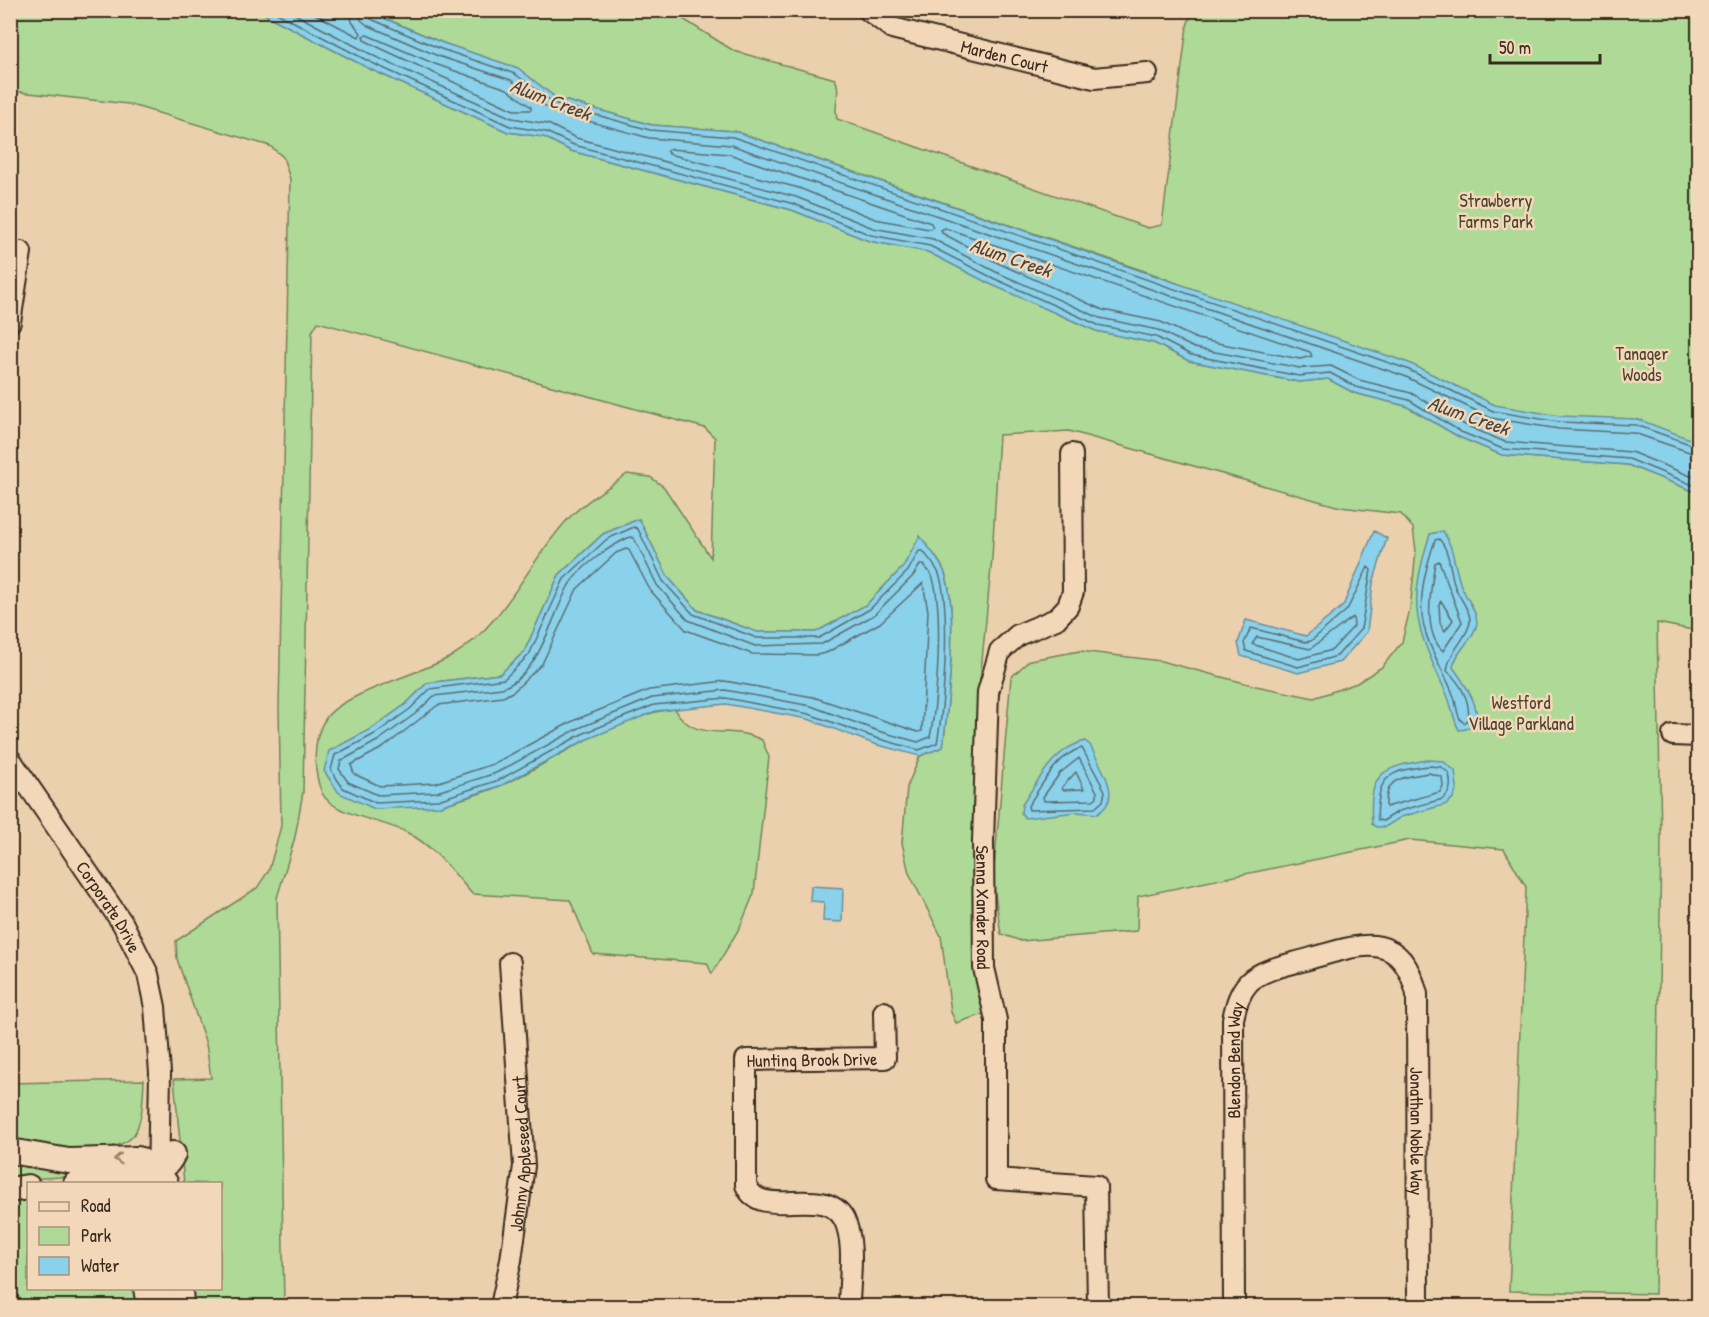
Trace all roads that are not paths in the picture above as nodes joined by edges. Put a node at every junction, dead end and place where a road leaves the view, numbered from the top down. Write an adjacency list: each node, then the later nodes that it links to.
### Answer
1 (868, 10): 2 (street, Marden Court)
2 (1147, 73)
3 (21, 252): 4 (street)
4 (10, 322)
5 (1072, 454): 25 (street, Senna Xander Road)
6 (1673, 735): 7 (street)
7 (1698, 736)
8 (10, 759): 13 (street, Corporate Drive)
9 (1404, 960): 26 (street, Blendon Bend Way); 27 (street, Jonathan Noble Way)
10 (510, 963): 23 (street, Johnny Appleseed Court)
11 (884, 1012): 24 (street, Hunting Brook Drive)
12 (10, 1151): 13 (main road, one-way to 12)
13 (166, 1175): 14 (main road)
14 (108, 1182)
15 (27, 1186): 16 (main road)
16 (10, 1190)
17 (146, 1290): 20 (main road)
18 (161, 1290): 21 (street)
19 (180, 1290): 22 (main road)
20 (149, 1306)
21 (162, 1306)
22 (181, 1306)
23 (501, 1306)
24 (849, 1306)
25 (1098, 1306)
26 (1234, 1306)
27 (1418, 1306)

